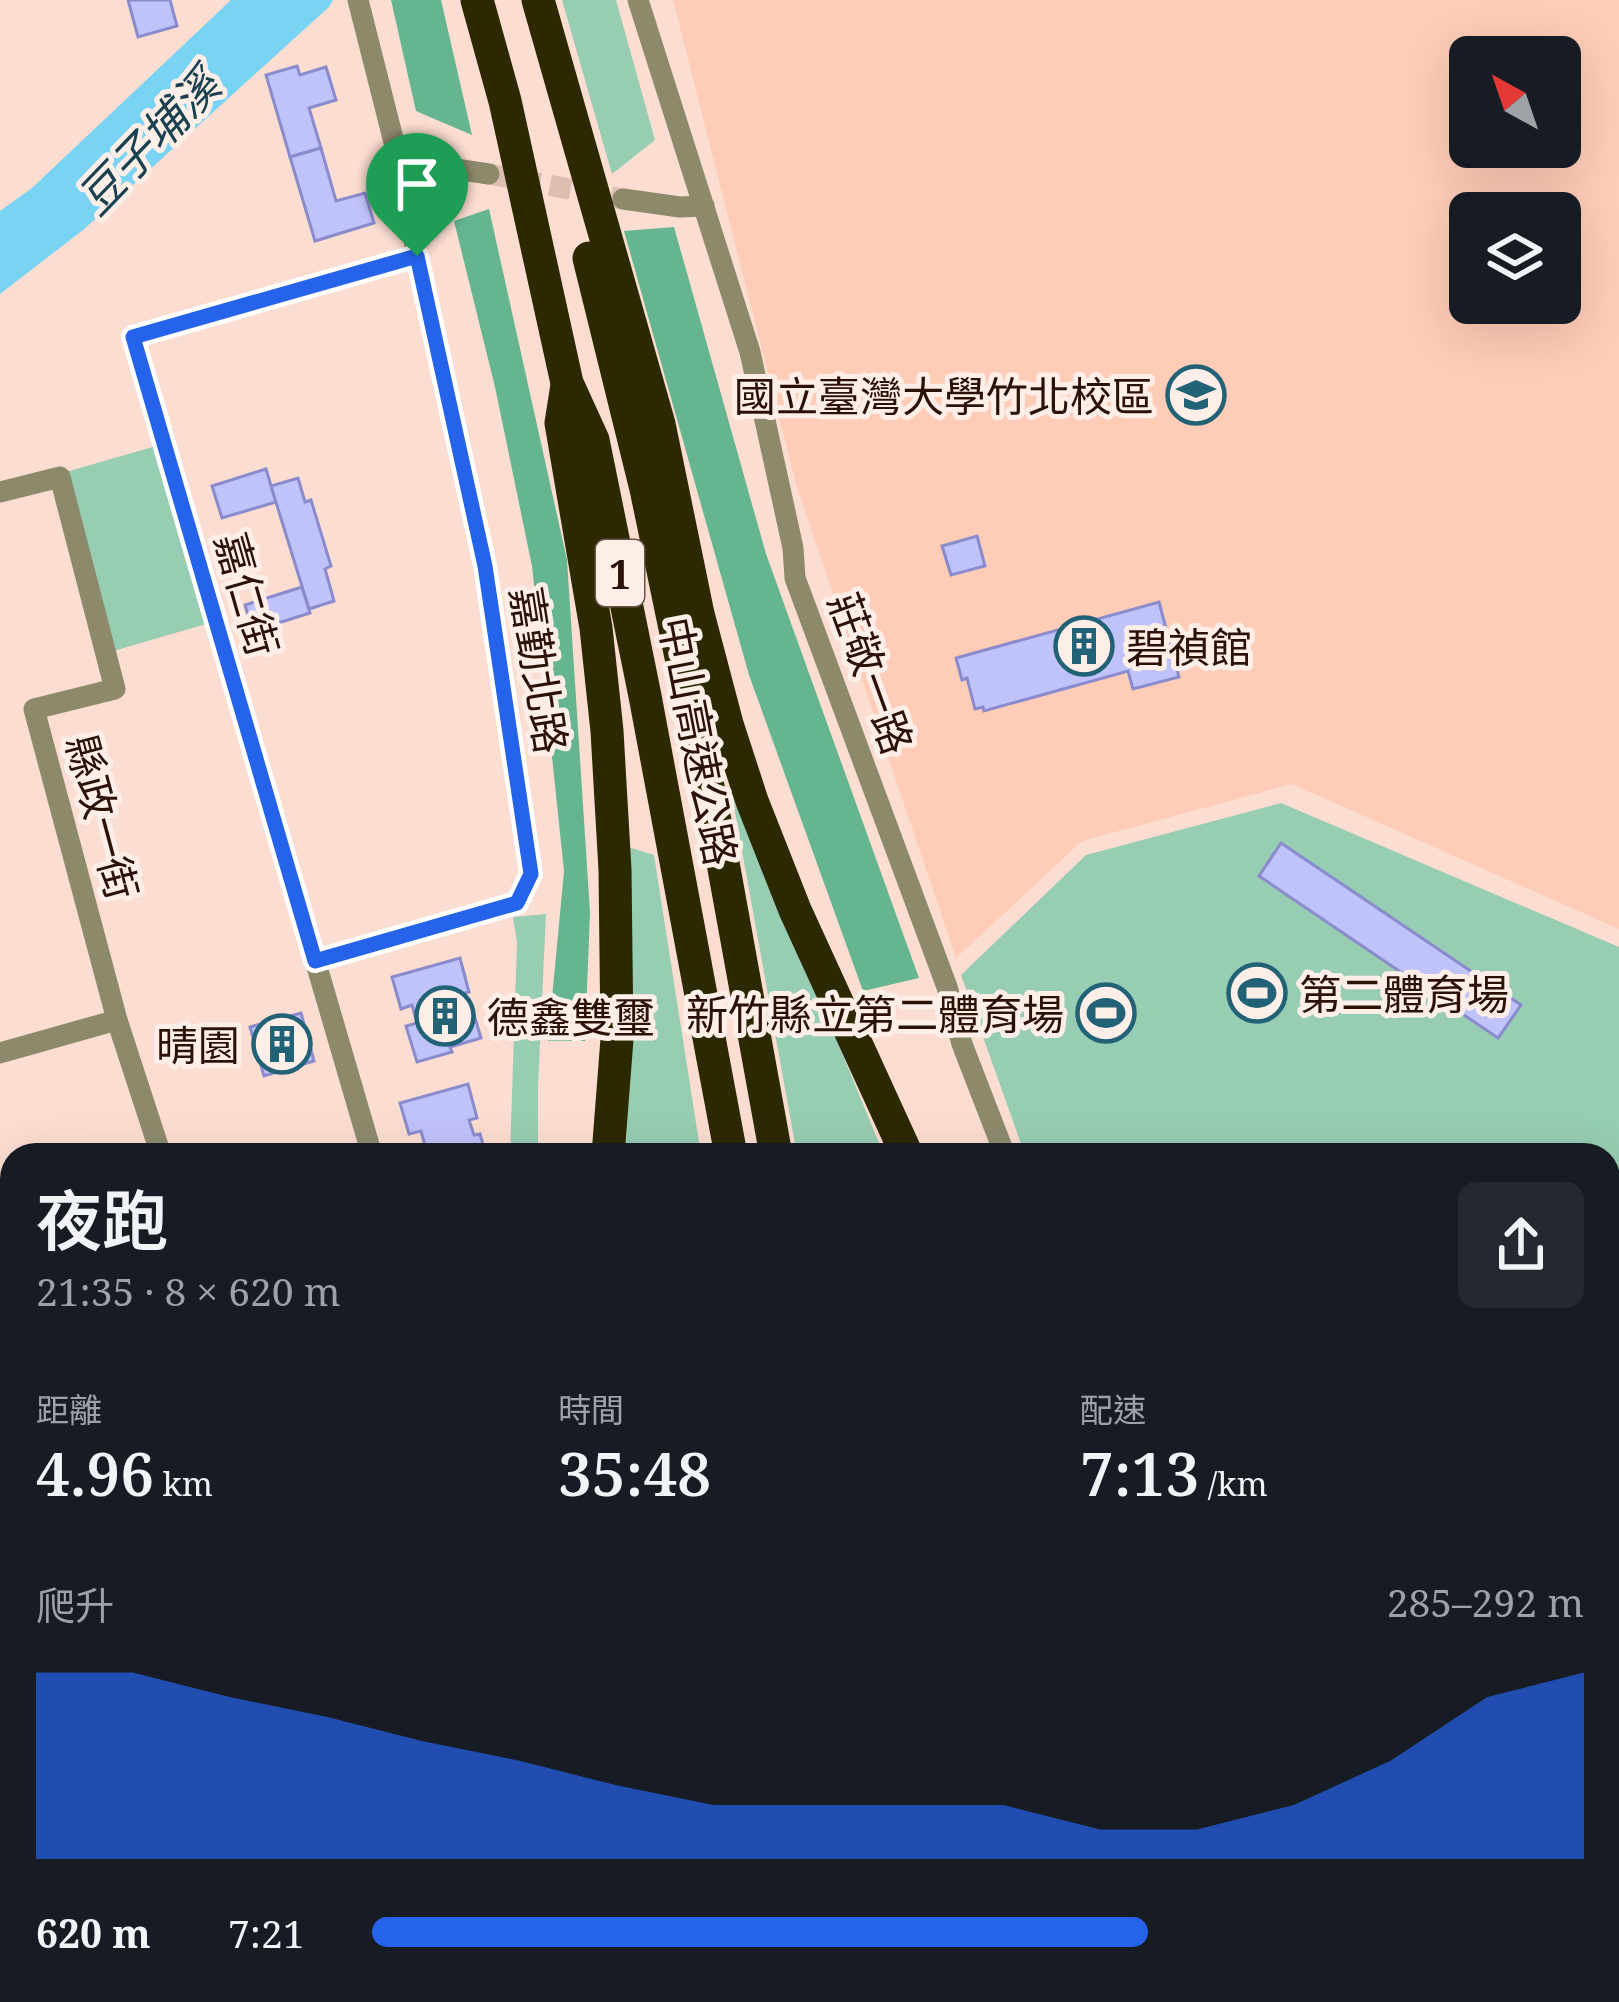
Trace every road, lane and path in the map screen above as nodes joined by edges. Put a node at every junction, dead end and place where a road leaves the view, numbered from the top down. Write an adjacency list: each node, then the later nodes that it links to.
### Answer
1 (358, 0): 6 (street, 嘉勤北路)
2 (477, 0): 11 (highway, 中山高速公路 / 1)
3 (525, 0): 20 (highway, 中山高速公路 / 1)
4 (538, 0): 21 (highway)
5 (638, 0): 9 (street, 莊敬一路)
6 (401, 170): 7 (street); 10 (street, 嘉勤北路)
7 (488, 174)
8 (623, 199): 9 (street)
9 (704, 206): 22 (street, 莊敬一路)
10 (417, 256): 13 (street, 嘉勤北路); 13 (street, 嘉仁街)
11 (568, 383): 18 (highway); 19 (highway, 中山高速公路 / 1)
12 (0, 492): 14 (street, 縣政一街)
13 (315, 961): 17 (street, 嘉仁街)
14 (116, 1020): 15 (street); 16 (street, 縣政一街)
15 (0, 1053)
16 (157, 1143)
17 (368, 1143)
18 (609, 1143)
19 (729, 1143)
20 (774, 1143)
21 (902, 1143)
22 (1000, 1143)

